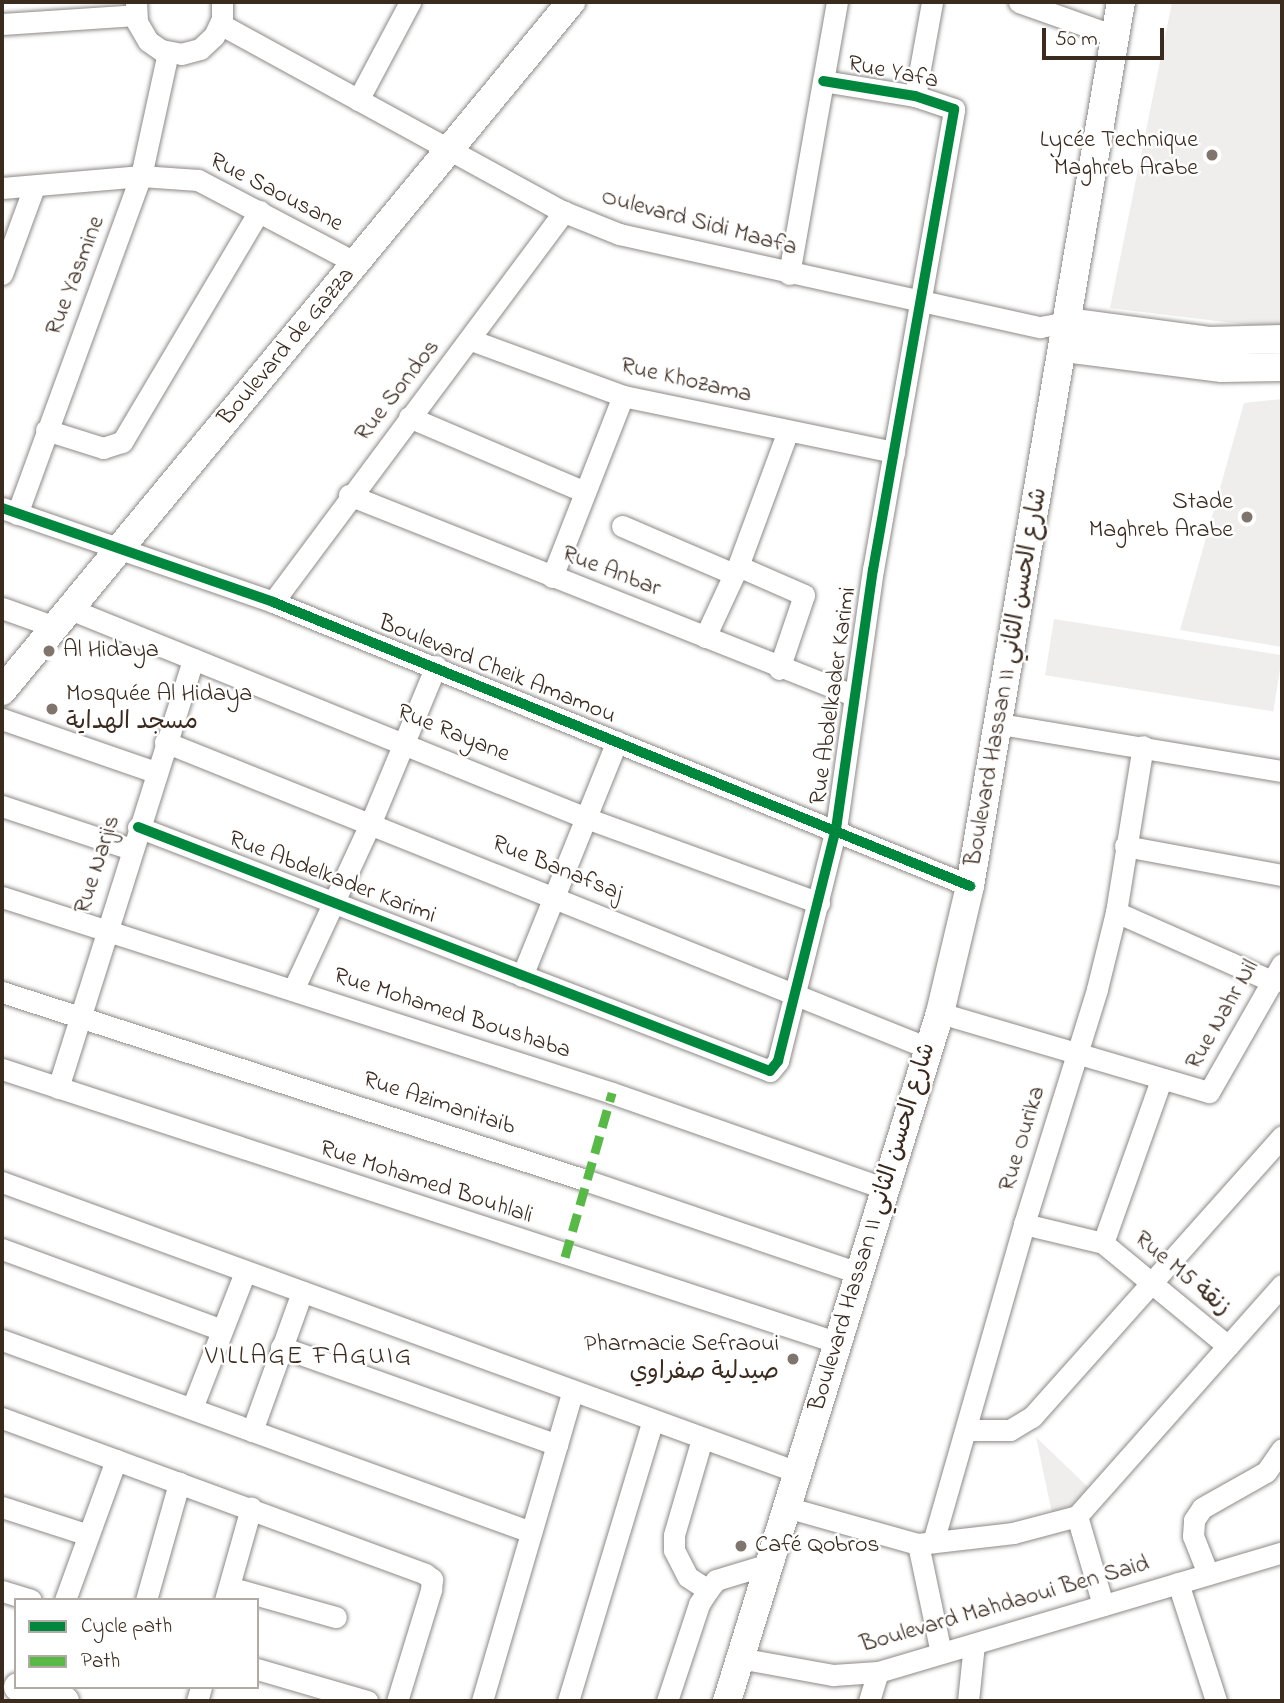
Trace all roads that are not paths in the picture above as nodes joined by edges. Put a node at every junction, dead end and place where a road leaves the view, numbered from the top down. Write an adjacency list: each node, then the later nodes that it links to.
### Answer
1 (222, 2): 10 (street)
2 (410, 2): 15 (street)
3 (570, 2): 17 (main road, Boulevard de Gazza)
4 (837, 2): 13 (street)
5 (932, 2): 14 (street)
6 (1019, 2): 11 (street)
7 (1121, 2): 11 (main road, Boulevard Hassan II شارع الحسن الثاني)
8 (136, 8): 9 (street); 12 (street)
9 (2, 24)
10 (220, 24): 12 (street); 15 (street, Oulevard Sidi Maafa)
11 (1115, 36): 27 (main road, Boulevard Hassan II شارع الحسن الثاني)
12 (168, 52): 18 (street, Rue Yasmine)
13 (823, 81): 14 (street, Rue Yafa); 25 (street)
14 (915, 96): 16 (street, Rue Yafa)
15 (358, 100): 17 (street, Oulevard Sidi Maafa)
16 (954, 109): 26 (street, Rue Abdelkader Karimi)
17 (450, 149): 22 (street, Oulevard Sidi Maafa); 23 (main road, Boulevard de Gazza)
18 (141, 176): 19 (street, Rue Saousane); 21 (street, Rue Saousane); 33 (street, Rue Yasmine)
19 (34, 187): 20 (street, Rue Saousane); 24 (street)
20 (2, 188)
21 (259, 211): 23 (street, Rue Saousane); 33 (street)
22 (564, 212): 25 (street, Oulevard Sidi Maafa); 29 (street, Rue Sondos)
23 (356, 263): 40 (main road, Boulevard de Gazza)
24 (2, 274)
25 (789, 274): 26 (street, Oulevard Sidi Maafa)
26 (921, 300): 27 (street, Oulevard Sidi Maafa); 35 (street, Rue Abdelkader Karimi)
27 (1057, 333): 28 (main road); 30 (main road); 53 (main road, Boulevard Hassan II شارع الحسن الثاني)
28 (1282, 339)
29 (471, 340): 31 (street, Rue Khozama); 32 (street, Rue Sondos)
30 (1282, 367)
31 (622, 396): 34 (street, Rue Khozama); 36 (street)
32 (409, 417): 36 (street); 37 (street, Rue Sondos)
33 (46, 430): 38 (street, Rue Yasmine)
34 (788, 431): 35 (street, Rue Khozama); 41 (street)
35 (894, 452): 51 (street, Rue Abdelkader Karimi)
36 (585, 492): 42 (street)
37 (349, 495): 42 (street, Rue Anbar); 43 (street, Rue Sondos)
38 (9, 511): 40 (street, Boulevard Cheik Amamou)
39 (622, 526): 41 (street)
40 (120, 548): 43 (street, Boulevard Cheik Amamou); 45 (main road, Boulevard de Gazza)
41 (736, 570): 46 (street); 49 (street)
42 (552, 578): 46 (street, Rue Anbar)
43 (273, 602): 48 (street, Boulevard Cheik Amamou)
44 (2, 608): 45 (street, Rue Rayane)
45 (63, 618): 47 (street, Rue Rayane); 50 (main road, Boulevard de Gazza)
46 (705, 638): 49 (street, Rue Anbar)
47 (193, 659): 55 (street, Rue Narjis); 56 (street, Rue Rayane)
48 (436, 666): 54 (street, Boulevard Cheik Amamou); 56 (street)
49 (779, 669): 51 (street, Rue Anbar)
50 (2, 691)
51 (855, 696): 64 (street, Rue Abdelkader Karimi)
52 (2, 719): 59 (street)
53 (1000, 723): 57 (street); 68 (main road, Boulevard Hassan II شارع الحسن الثاني)
54 (617, 741): 61 (street); 64 (street, Boulevard Cheik Amamou)
55 (165, 742): 59 (street, Rue Narjis); 62 (street, Rue Banafsaj)
56 (406, 743): 61 (street, Rue Rayane); 62 (street)
57 (1143, 746): 58 (street); 65 (street, Rue Ourika)
58 (1282, 771)
59 (155, 772): 63 (street, Rue Narjis)
60 (2, 806): 66 (street)
61 (586, 818): 70 (street); 72 (street, Rue Rayane)
62 (371, 822): 70 (street, Rue Banafsaj); 71 (street)
63 (138, 827): 66 (street, Rue Narjis); 71 (street, Rue Abdelkader Karimi)
64 (836, 829): 68 (street, Boulevard Cheik Amamou); 72 (street, Rue Abdelkader Karimi)
65 (1125, 846): 67 (street); 73 (street, Rue Ourika)
66 (131, 849): 74 (street, Rue Narjis)
67 (1282, 874)
68 (970, 886): 80 (main road, Boulevard Hassan II شارع الحسن الثاني)
69 (2, 897): 74 (street, Rue Mohamed Boushaba)
70 (554, 897): 76 (street); 79 (street, Rue Banafsaj)
71 (334, 900): 76 (street, Rue Abdelkader Karimi); 77 (street)
72 (819, 903): 79 (street, Rue Abdelkader Karimi)
73 (1116, 912): 75 (street); 83 (street, Rue Ourika)
74 (105, 930): 77 (street, Rue Mohamed Boushaba); 81 (street, Rue Narjis)
75 (1278, 973): 85 (street, Rue Nahr Nil)
76 (522, 976): 79 (street, Rue Abdelkader Karimi)
77 (293, 990): 89 (street, Rue Mohamed Boushaba)
78 (2, 992): 81 (street, Rue Azimanitaib)
79 (794, 992): 82 (street, Rue Banafsaj)
80 (940, 1013): 82 (main road, Boulevard Hassan II شارع الحسن الثاني); 83 (street)
81 (80, 1016): 86 (street, Rue Narjis); 94 (street, Rue Azimanitaib)
82 (928, 1048): 89 (main road, Boulevard Hassan II شارع الحسن الثاني)
83 (1077, 1053): 85 (street); 90 (street, Rue Ourika)
84 (2, 1069): 86 (street, Rue Mohamed Bouhlali)
85 (1161, 1080): 91 (street)
86 (58, 1087): 100 (street, Rue Mohamed Bouhlali)
87 (1282, 1136): 95 (street)
88 (2, 1182): 93 (street)
89 (884, 1188): 94 (main road, Boulevard Hassan II شارع الحسن الثاني)
90 (1024, 1224): 91 (street); 107 (street, Rue Ourika)
91 (1103, 1243): 95 (street, Rue M5 زنقة)
92 (2, 1250): 98 (street)
93 (245, 1272): 97 (street); 98 (street)
94 (858, 1273): 100 (main road, Boulevard Hassan II شارع الحسن الثاني)
95 (1153, 1281): 101 (street, Rue M5 زنقة); 107 (street)
96 (1282, 1285): 101 (street)
97 (302, 1292): 102 (street); 103 (street)
98 (222, 1330): 104 (street)
99 (2, 1340): 104 (street)
100 (836, 1342): 113 (main road, Boulevard Hassan II شارع الحسن الثاني)
101 (1228, 1346): 118 (street)
102 (281, 1347): 108 (street); 110 (street)
103 (572, 1393): 106 (street); 110 (street)
104 (191, 1408): 108 (street)
105 (2, 1418): 112 (street)
106 (652, 1422): 109 (street); 146 (street)
107 (966, 1430): 121 (street, Rue Ourika)
108 (252, 1431): 119 (street)
109 (702, 1439): 113 (street); 126 (street)
110 (556, 1446): 119 (street)
111 (1282, 1449): 124 (street)
112 (116, 1460): 114 (street); 120 (street)
113 (797, 1472): 116 (main road, Boulevard Hassan II شارع الحسن الثاني)
114 (178, 1483): 117 (street); 131 (street)
115 (2, 1507): 120 (street)
116 (786, 1507): 121 (street); 123 (main road, Boulevard Hassan II شارع الحسن الثاني)
117 (251, 1508): 128 (street); 144 (street)
118 (1077, 1516): 121 (street); 134 (street)
119 (531, 1532): 145 (street)
120 (88, 1535): 130 (street)
121 (926, 1543): 137 (street, Rue Ourika)
122 (1282, 1552): 124 (street, Boulevard Mahdaoui Ben Said)
123 (769, 1564): 126 (street); 138 (main road, Boulevard Hassan II شارع الحسن الثاني)
124 (1209, 1574): 125 (street, Boulevard Mahdaoui Ben Said)
125 (1178, 1583): 134 (street, Boulevard Mahdaoui Ben Said); 151 (street)
126 (708, 1590): 147 (street)
127 (2, 1591): 129 (street)
128 (227, 1593): 132 (street)
129 (25, 1598)
130 (66, 1598)
131 (147, 1598)
132 (250, 1598)
133 (259, 1600): 135 (street)
134 (1103, 1605): 136 (street, Boulevard Mahdaoui Ben Said)
135 (336, 1617)
136 (974, 1644): 137 (street, Boulevard Mahdaoui Ben Said); 150 (street)
137 (941, 1653): 140 (street, Boulevard Mahdaoui Ben Said)
138 (739, 1658): 140 (street, Boulevard Mahdaoui Ben Said); 148 (main road, Boulevard Hassan II شارع الحسن الثاني)
139 (259, 1670): 143 (street)
140 (878, 1672): 149 (street)
141 (24, 1689): 142 (main road)
142 (65, 1701)
143 (368, 1701)
144 (397, 1701)
145 (482, 1701)
146 (568, 1701)
147 (667, 1701)
148 (727, 1701)
149 (869, 1701)
150 (968, 1701)
151 (1216, 1701)

